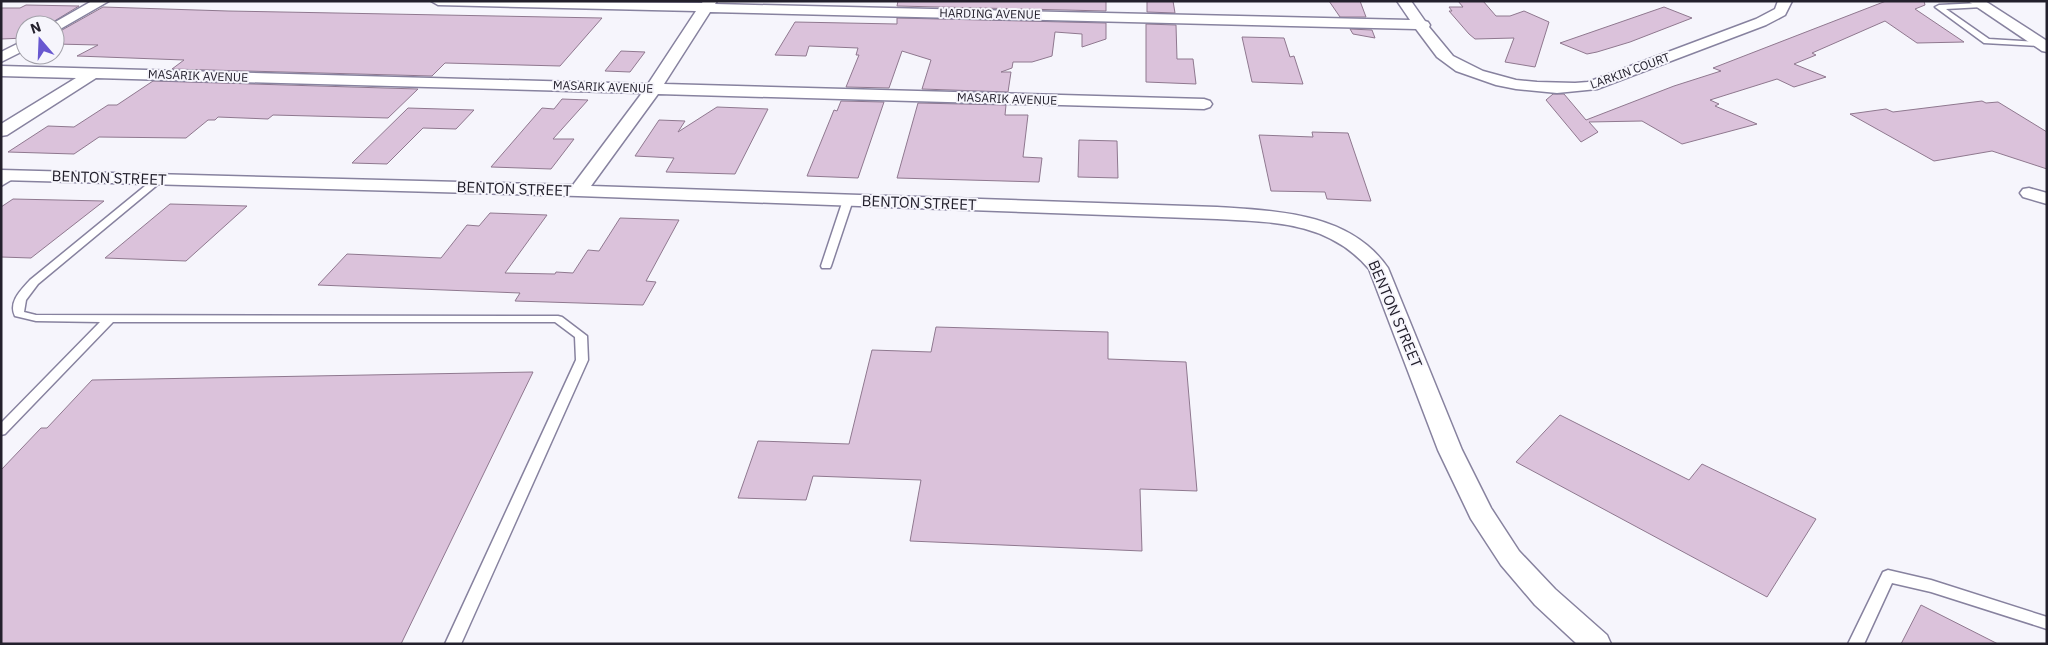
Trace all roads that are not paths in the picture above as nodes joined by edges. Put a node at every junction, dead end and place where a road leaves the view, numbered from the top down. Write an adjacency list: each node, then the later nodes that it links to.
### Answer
1 (102, 1): 7 (street)
2 (438, 1): 6 (street, HARDING AVENUE)
3 (1404, 1): 8 (street, LARKIN COURT)
4 (1785, 1): 8 (street, LARKIN COURT)
5 (1977, 3): 9 (street); 9 (lane)
6 (708, 4): 8 (street, HARDING AVENUE); 14 (street)
7 (65, 22)
8 (1422, 25)
9 (2044, 46)
10 (15, 50): 11 (street)
11 (1, 58)
12 (1, 71): 13 (street, MASARIK AVENUE)
13 (94, 73): 14 (street, MASARIK AVENUE); 16 (street)
14 (653, 88): 15 (street, MASARIK AVENUE); 19 (street)
15 (1204, 104)
16 (1, 131)
17 (5, 178): 18 (street, BENTON STREET)
18 (159, 179): 19 (street, BENTON STREET); 24 (lane)
19 (578, 191): 22 (street, BENTON STREET)
20 (2029, 193): 21 (street)
21 (2047, 199)
22 (848, 200): 23 (lane); 28 (street, BENTON STREET)
23 (826, 266)
24 (110, 318): 25 (lane); 27 (lane)
25 (1, 431)
26 (2047, 623): 29 (lane)
27 (453, 644)
28 (1597, 644)
29 (1856, 644)

